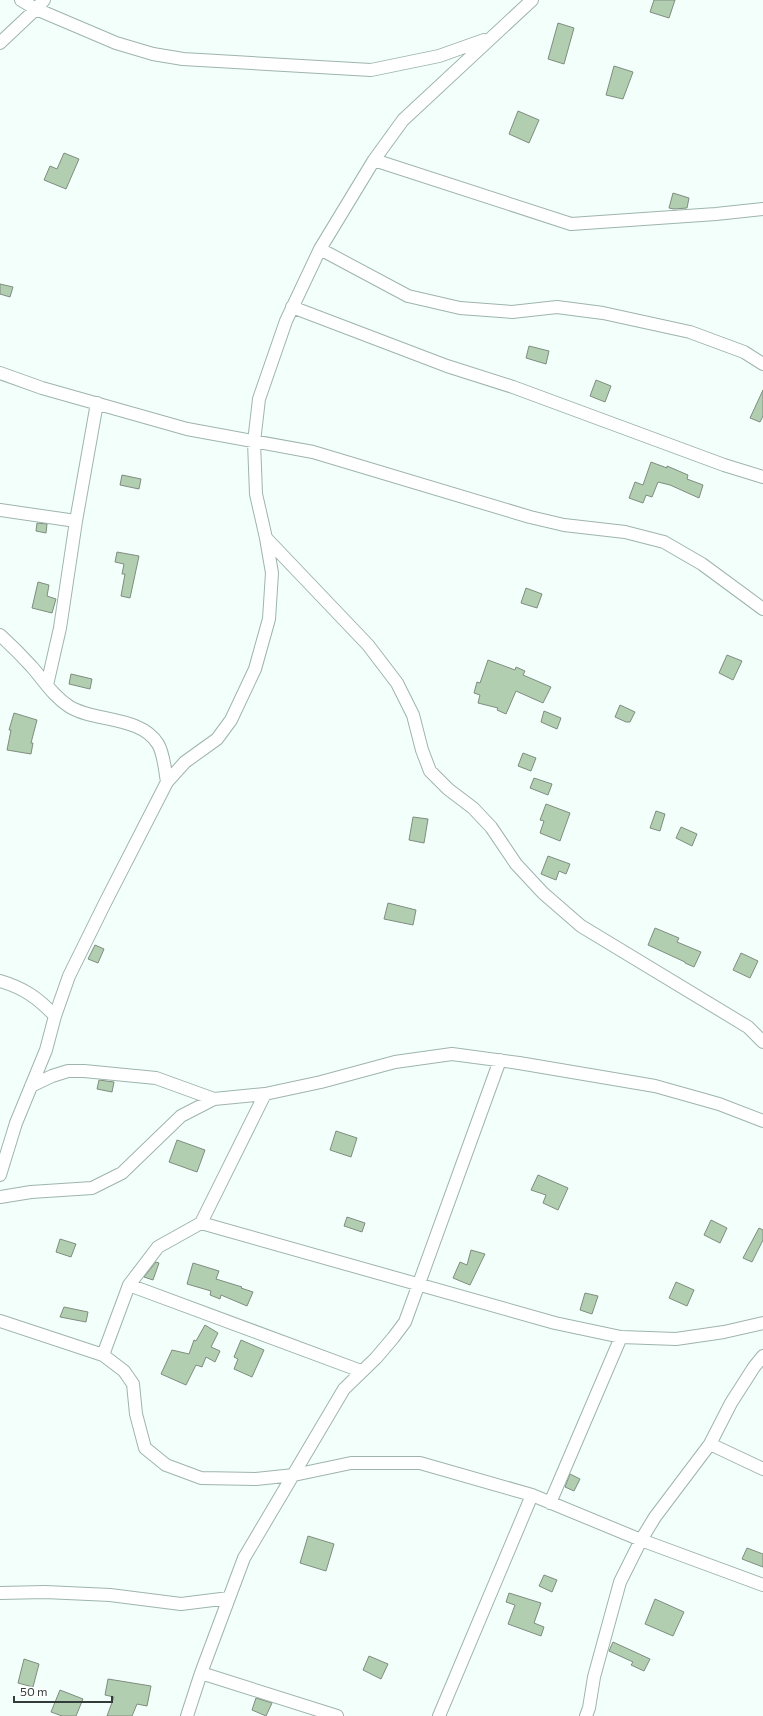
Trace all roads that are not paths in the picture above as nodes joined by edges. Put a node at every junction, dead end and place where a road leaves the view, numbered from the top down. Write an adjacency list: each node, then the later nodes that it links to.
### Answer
1 (21, 0): 3 (street)
2 (532, 0): 4 (street)
3 (40, 5): 4 (street); 5 (street)
4 (489, 38): 6 (street)
5 (0, 43)
6 (374, 160): 7 (street); 8 (street)
7 (763, 209)
8 (320, 249): 9 (street); 10 (street)
9 (292, 307): 13 (street); 14 (street)
10 (763, 364)
11 (0, 373): 12 (street)
12 (97, 403): 13 (street); 16 (street)
13 (254, 442): 17 (street); 18 (street)
14 (763, 477)
15 (0, 510): 16 (street)
16 (76, 521): 20 (street)
17 (266, 538): 21 (street); 24 (street)
18 (763, 609)
19 (0, 635): 20 (street)
20 (47, 685): 21 (street)
21 (167, 782): 23 (street)
22 (0, 981): 23 (street)
23 (55, 1016): 26 (street)
24 (763, 1042)
25 (500, 1060): 27 (street); 29 (street); 33 (street)
26 (31, 1086): 28 (street); 30 (street)
27 (265, 1094): 28 (street); 32 (street)
28 (214, 1099): 31 (street)
29 (763, 1121)
30 (0, 1174)
31 (0, 1197)
32 (201, 1223): 33 (street); 34 (street)
33 (418, 1284): 37 (street); 40 (street)
34 (129, 1285): 38 (street); 40 (street)
35 (0, 1321): 38 (street)
36 (763, 1324): 37 (street)
37 (621, 1337): 45 (street)
38 (103, 1355): 43 (street)
39 (763, 1356): 41 (street)
40 (361, 1371): 43 (street)
41 (710, 1444): 42 (street); 46 (street)
42 (763, 1469)
43 (294, 1475): 44 (street); 49 (street)
44 (532, 1495): 45 (street); 53 (street)
45 (550, 1502): 46 (street)
46 (641, 1540): 47 (street); 54 (street)
47 (763, 1585)
48 (0, 1593): 49 (street)
49 (229, 1598): 50 (street)
50 (201, 1673): 51 (street); 52 (street)
51 (187, 1716)
52 (337, 1716)
53 (438, 1716)
54 (586, 1716)

